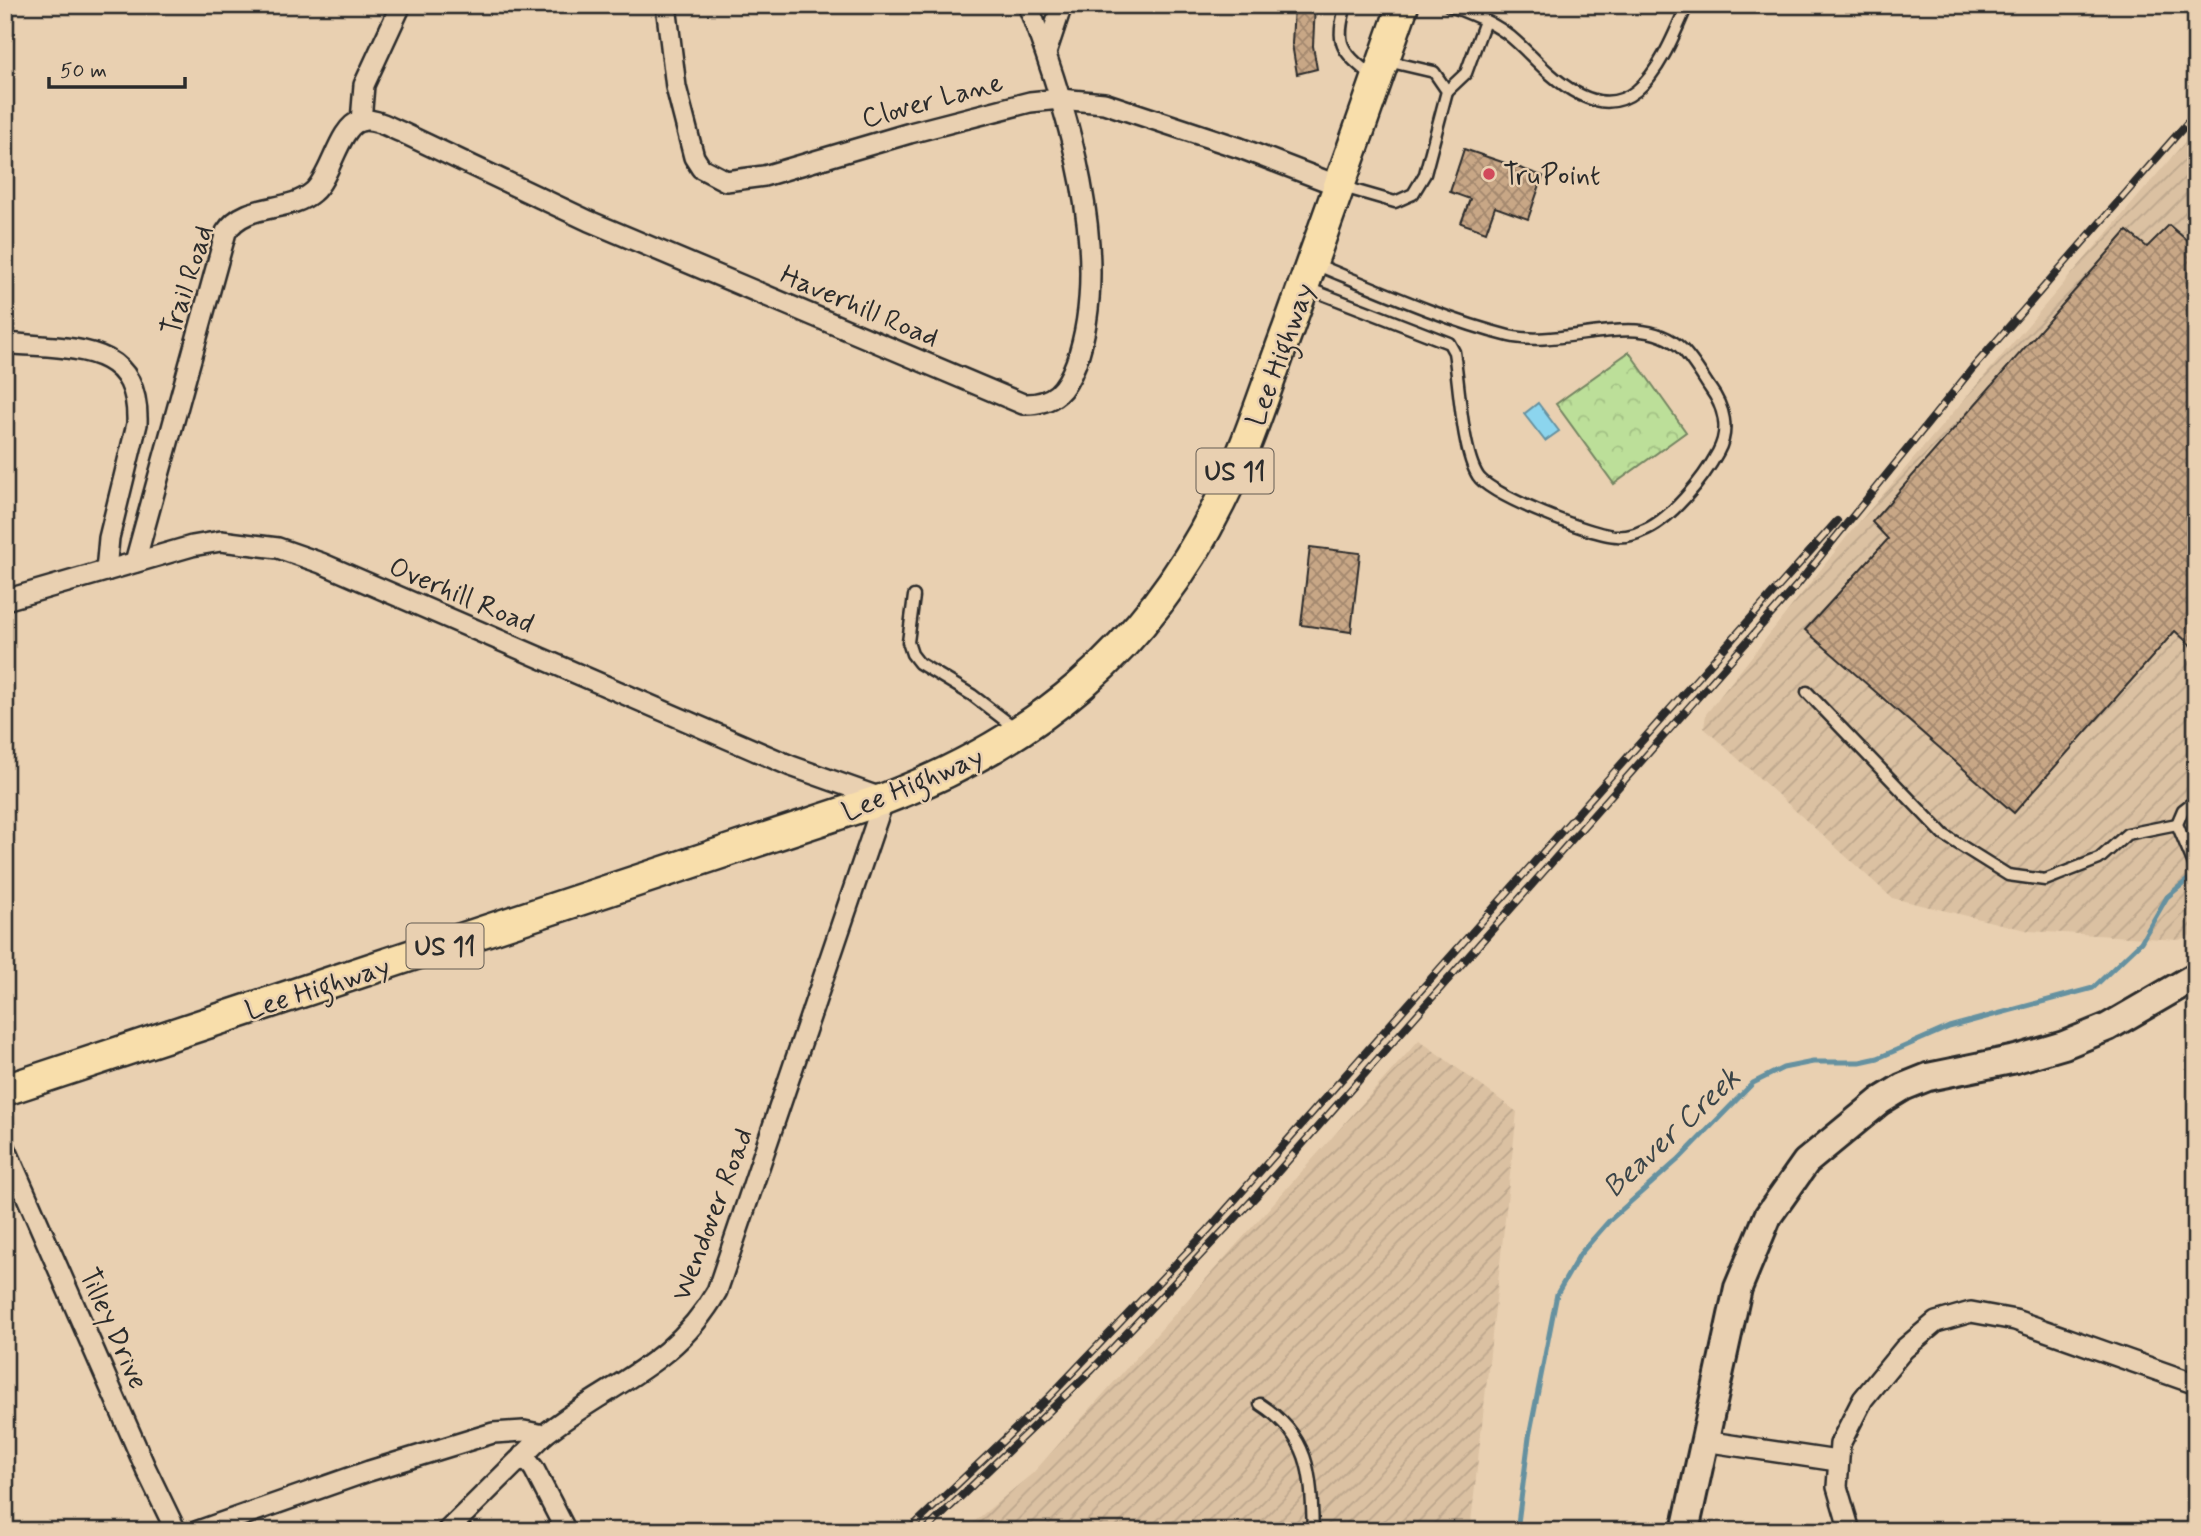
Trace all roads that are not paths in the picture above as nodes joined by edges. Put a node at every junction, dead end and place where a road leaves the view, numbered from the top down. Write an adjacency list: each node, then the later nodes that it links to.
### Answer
1 (401, 5): 14 (street)
2 (666, 5): 13 (street, Clover Lane)
3 (1028, 5): 10 (street)
4 (1062, 5): 10 (street)
5 (1346, 5): 11 (lane)
6 (1403, 5): 11 (main road, Lee Highway / US 11)
7 (1448, 5): 9 (lane)
8 (1687, 5): 9 (lane)
9 (1485, 21): 12 (lane)
10 (1046, 53): 13 (street)
11 (1380, 70): 12 (lane); 15 (main road, Lee Highway / US 11)
12 (1447, 91): 15 (lane)
13 (1060, 99): 14 (street, Haverhill Road); 15 (street, Clover Lane)
14 (360, 121): 18 (street, Trail Road)
15 (1339, 186): 16 (main road, Lee Highway / US 11)
16 (1308, 275): 16 (lane); 23 (main road, Lee Highway / US 11)
17 (5, 343): 19 (street)
18 (135, 562): 19 (street, Overhill Road); 24 (street, Overhill Road)
19 (106, 571): 21 (street, Overhill Road)
20 (915, 596): 23 (lane)
21 (5, 600)
22 (1807, 692): 26 (lane)
23 (1021, 732): 24 (main road, Lee Highway / US 11)
24 (884, 799): 29 (main road, Lee Highway / US 11); 33 (street, Wendover Road)
25 (2196, 800): 26 (lane)
26 (2177, 824): 27 (lane)
27 (2196, 869)
28 (2196, 976): 34 (street)
29 (5, 1090)
30 (5, 1147): 37 (street, Tilley Drive)
31 (2196, 1384): 36 (street)
32 (1260, 1404): 41 (lane)
33 (544, 1435): 35 (street, Wendover Road); 38 (street)
34 (1704, 1441): 36 (street); 42 (street)
35 (523, 1455): 39 (street, Wendover Road); 40 (street)
36 (1837, 1461): 43 (street)
37 (176, 1531)
38 (198, 1531)
39 (447, 1531)
40 (566, 1531)
41 (1313, 1531)
42 (1685, 1531)
43 (1850, 1531)

